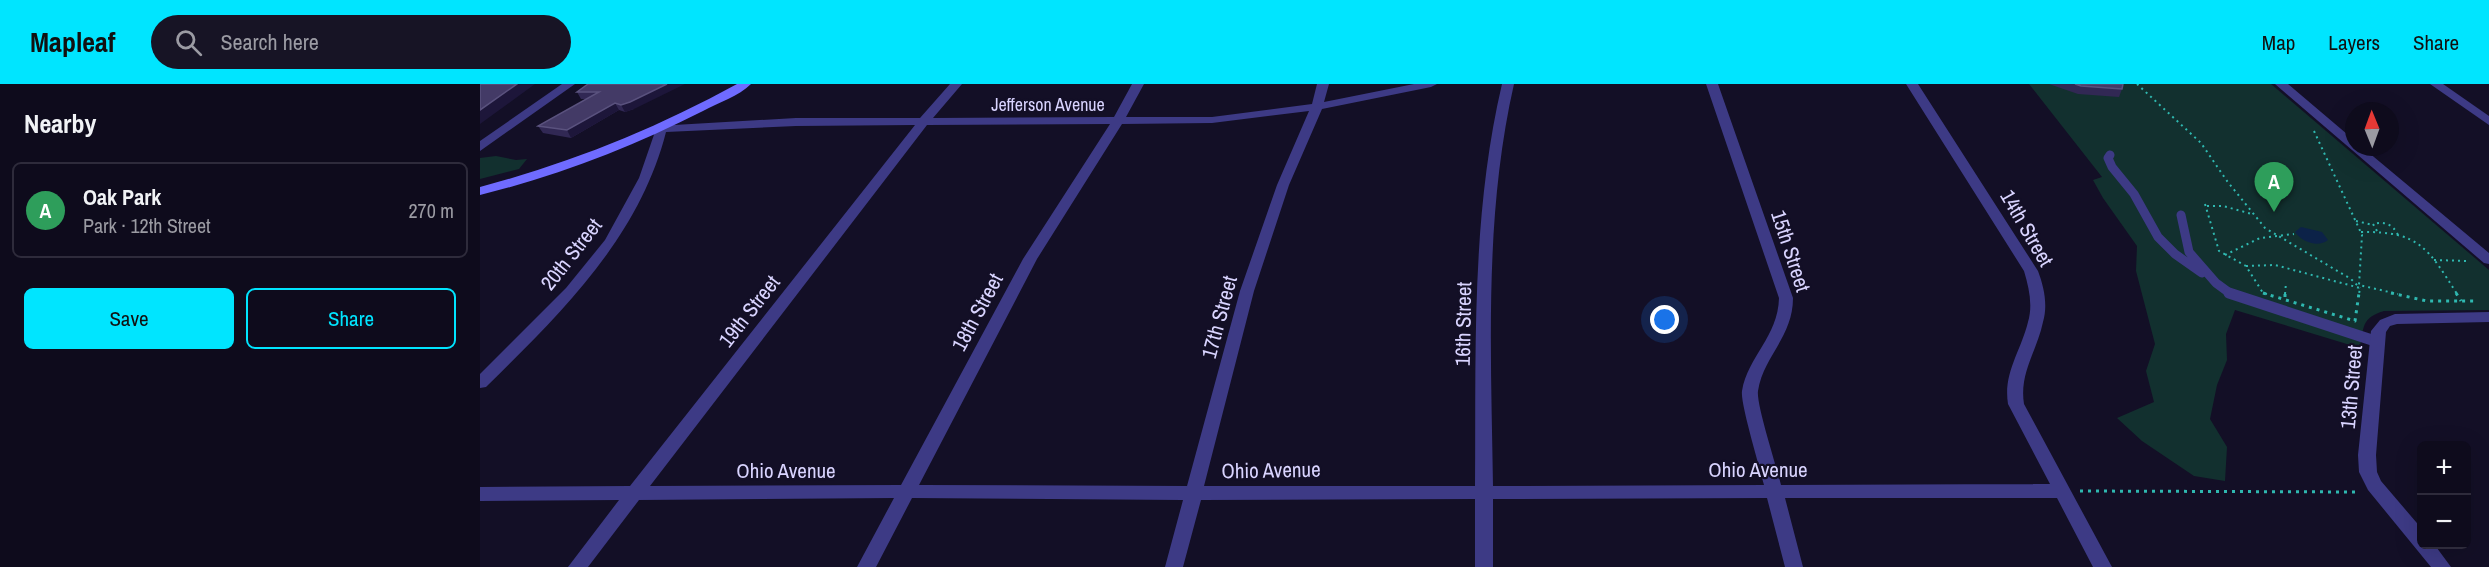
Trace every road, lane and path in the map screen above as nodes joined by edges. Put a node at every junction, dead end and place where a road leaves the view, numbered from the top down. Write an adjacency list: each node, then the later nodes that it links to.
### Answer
1 (569, 84): 20 (street)
2 (745, 84): 18 (street)
3 (956, 84): 15 (street, 19th Street)
4 (1138, 84): 16 (street, 18th Street)
5 (1323, 84): 13 (street, 17th Street)
6 (1431, 84): 13 (street, Jefferson Avenue)
7 (1508, 84): 48 (street, 16th Street)
8 (1712, 84): 46 (street, 15th Street)
9 (1912, 84): 47 (street, 14th Street)
10 (2137, 84): 24 (path)
11 (2280, 84): 19 (street)
12 (2436, 84): 14 (street)
13 (1317, 107): 16 (street, Jefferson Avenue); 51 (street, 17th Street)
14 (2489, 121)
15 (923, 122): 16 (street, Jefferson Avenue); 18 (street, Jefferson Avenue); 53 (street, 19th Street)
16 (1117, 122): 50 (street, 18th Street)
17 (2310, 122): 26 (path)
18 (661, 129): 23 (street); 45 (street, 20th Street)
19 (2345, 138)
20 (480, 147)
21 (2110, 155): 37 (lane)
22 (2367, 156): 34 (street)
23 (480, 191)
24 (2253, 214): 32 (path); 33 (path)
25 (2181, 215): 37 (lane)
26 (2356, 221): 27 (path); 29 (path)
27 (2373, 225): 28 (path); 31 (path)
28 (2377, 231): 29 (path); 31 (path)
29 (2361, 232): 39 (path)
30 (2294, 234): 32 (path)
31 (2398, 235): 35 (path)
32 (2277, 236): 33 (path); 39 (path)
33 (2225, 255): 36 (path)
34 (2485, 257): 35 (path)
35 (2434, 260): 41 (path)
36 (2246, 266): 39 (path); 40 (path)
37 (2212, 279): 44 (lane)
38 (2286, 283): 40 (path)
39 (2360, 287): 40 (path); 41 (path)
40 (2284, 299)
41 (2461, 301): 42 (path)
42 (2479, 302)
43 (2489, 317): 44 (street, 13th Street)
44 (2378, 342): 49 (street, 13th Street)
45 (480, 383)
46 (1774, 491): 47 (street, Ohio Avenue); 48 (street, Ohio Avenue); 60 (street, 15th Street)
47 (2063, 491): 49 (path); 61 (street, 14th Street)
48 (1484, 492): 51 (street, Ohio Avenue); 59 (street, 16th Street)
49 (2379, 492): 54 (street, 13th Street)
50 (905, 493): 51 (street, Ohio Avenue); 53 (street, Ohio Avenue); 57 (street, 18th Street)
51 (1194, 493): 58 (street, 17th Street)
52 (480, 494): 53 (street, Ohio Avenue)
53 (635, 494): 56 (street, 19th Street)
54 (2417, 538)
55 (2426, 549): 62 (street, 13th Street)
56 (578, 567)
57 (866, 567)
58 (1174, 567)
59 (1484, 567)
60 (1794, 567)
61 (2103, 567)
62 (2442, 567)

